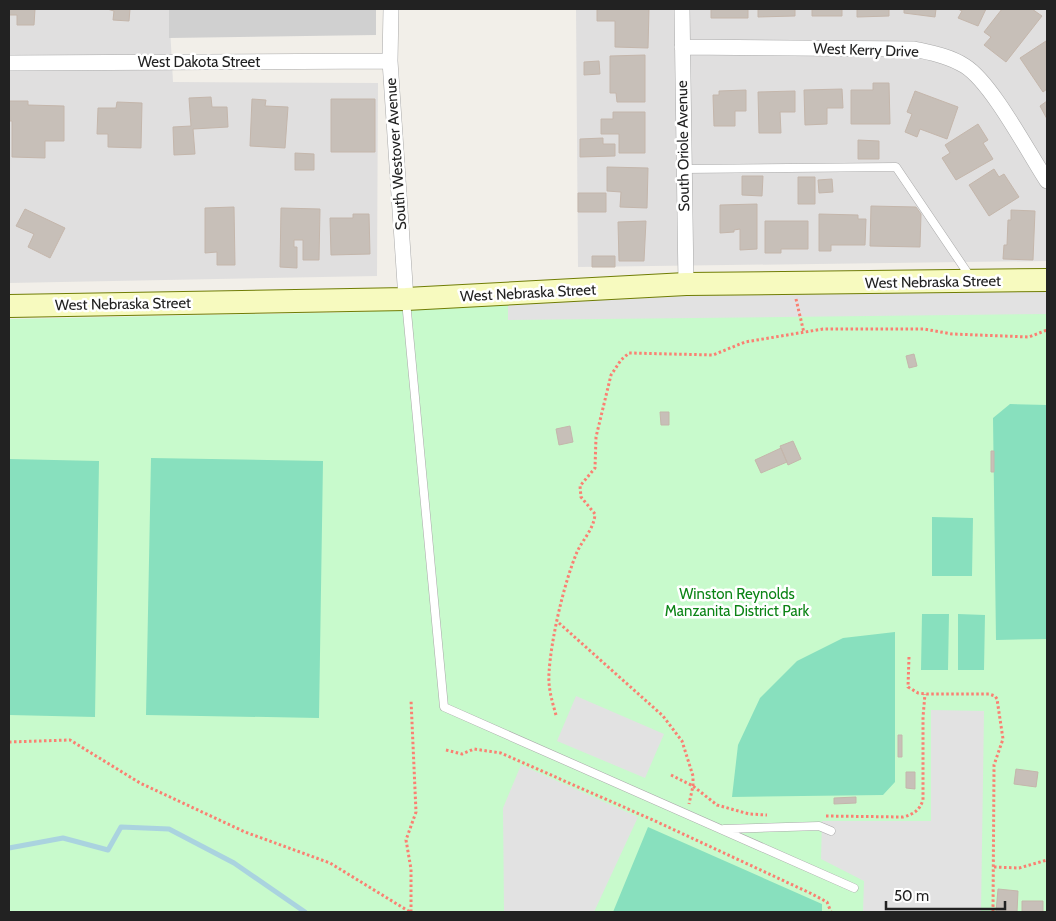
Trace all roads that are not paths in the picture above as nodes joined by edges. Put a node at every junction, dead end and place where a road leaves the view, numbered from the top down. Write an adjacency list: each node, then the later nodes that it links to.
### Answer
1 (391, 9): 4 (street, South Westover Avenue)
2 (682, 9): 3 (street, South Oriole Avenue)
3 (682, 47): 6 (street, South Oriole Avenue); 7 (street, West Kerry Drive)
4 (390, 61): 5 (street, West Dakota Street); 11 (street, South Westover Avenue)
5 (9, 63)
6 (683, 169): 9 (lane); 10 (street, South Oriole Avenue)
7 (1047, 181)
8 (1047, 280): 9 (street, West Nebraska Street)
9 (974, 281): 10 (street, West Nebraska Street)
10 (686, 284): 11 (street, West Nebraska Street)
11 (406, 299): 12 (street, West Nebraska Street); 13 (lane)
12 (9, 306)
13 (722, 829): 14 (lane); 15 (lane)
14 (831, 831)
15 (854, 888)

